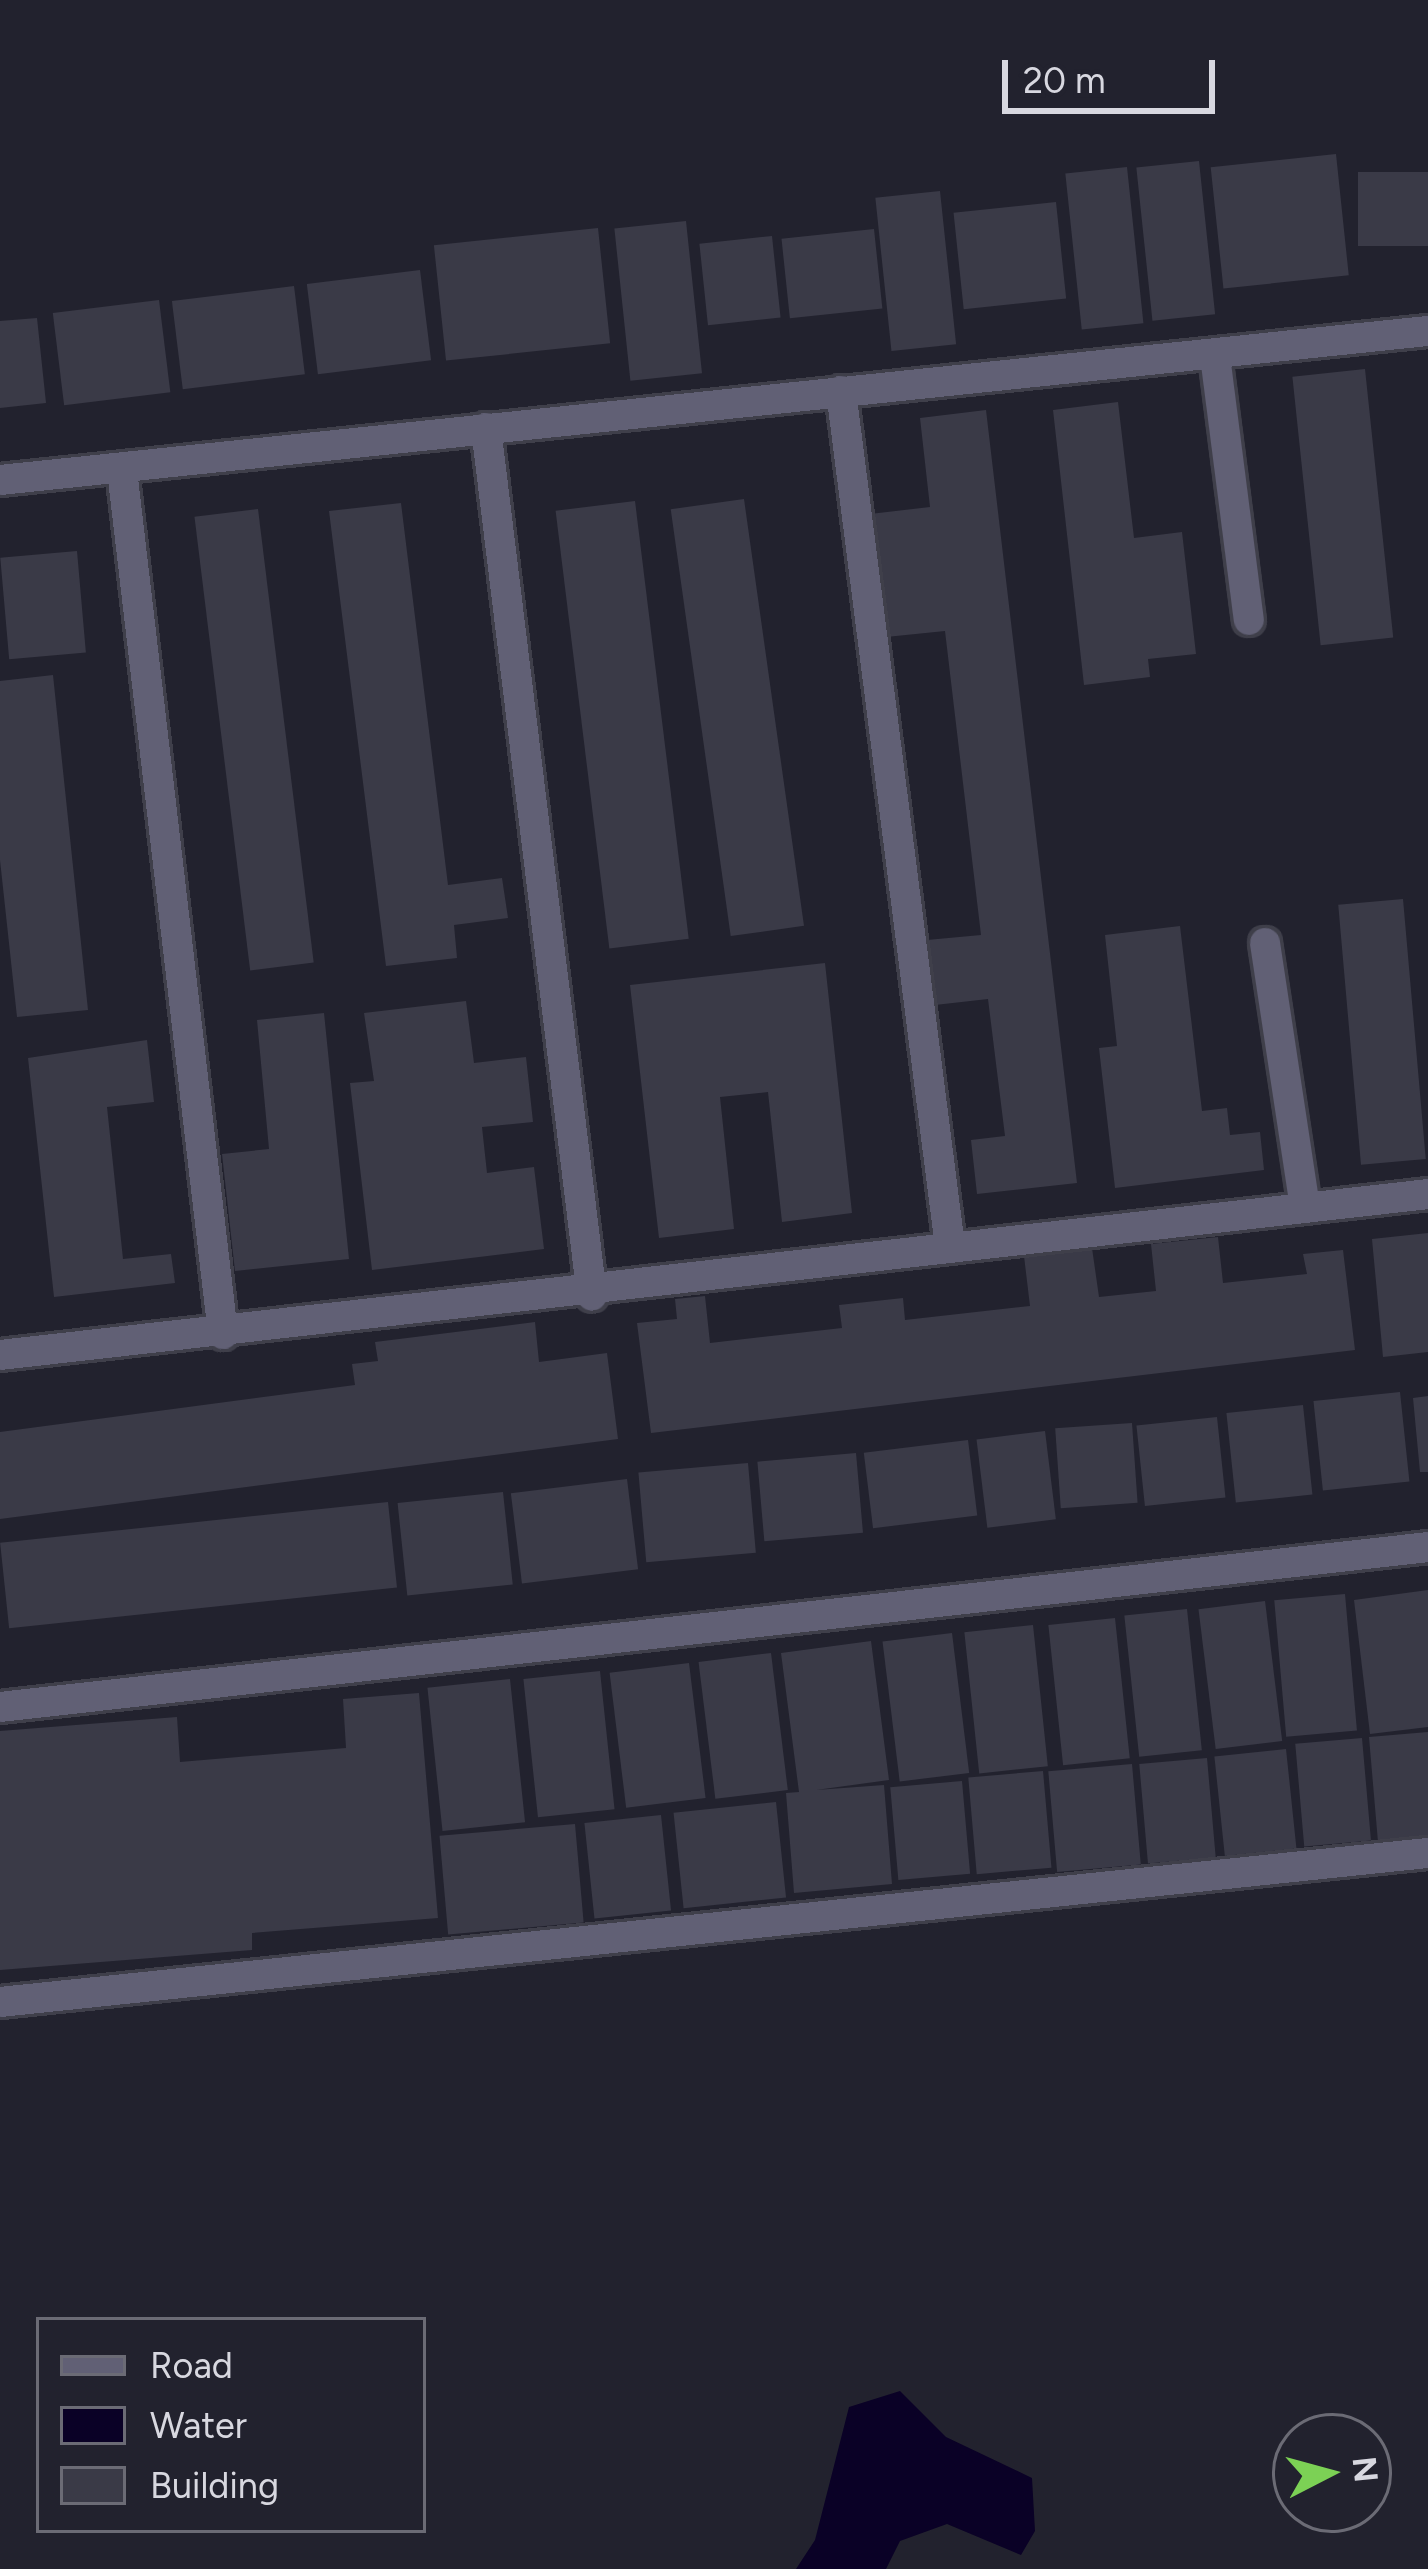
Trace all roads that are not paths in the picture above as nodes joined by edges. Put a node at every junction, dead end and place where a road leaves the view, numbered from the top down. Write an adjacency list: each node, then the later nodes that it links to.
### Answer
1 (1428, 331): 2 (street)
2 (1215, 356): 3 (street); 7 (street)
3 (841, 391): 4 (street); 11 (street)
4 (486, 428): 5 (street); 12 (street)
5 (122, 470): 6 (street); 13 (street)
6 (0, 481)
7 (1249, 620)
8 (1265, 943): 10 (street)
9 (1428, 1194): 10 (street)
10 (1305, 1206): 11 (street)
11 (950, 1247): 12 (street)
12 (592, 1296): 13 (street)
13 (224, 1334): 14 (street)
14 (0, 1355)
15 (1428, 1547): 16 (street)
16 (0, 1707)
17 (1428, 1853): 18 (street)
18 (0, 2002)

